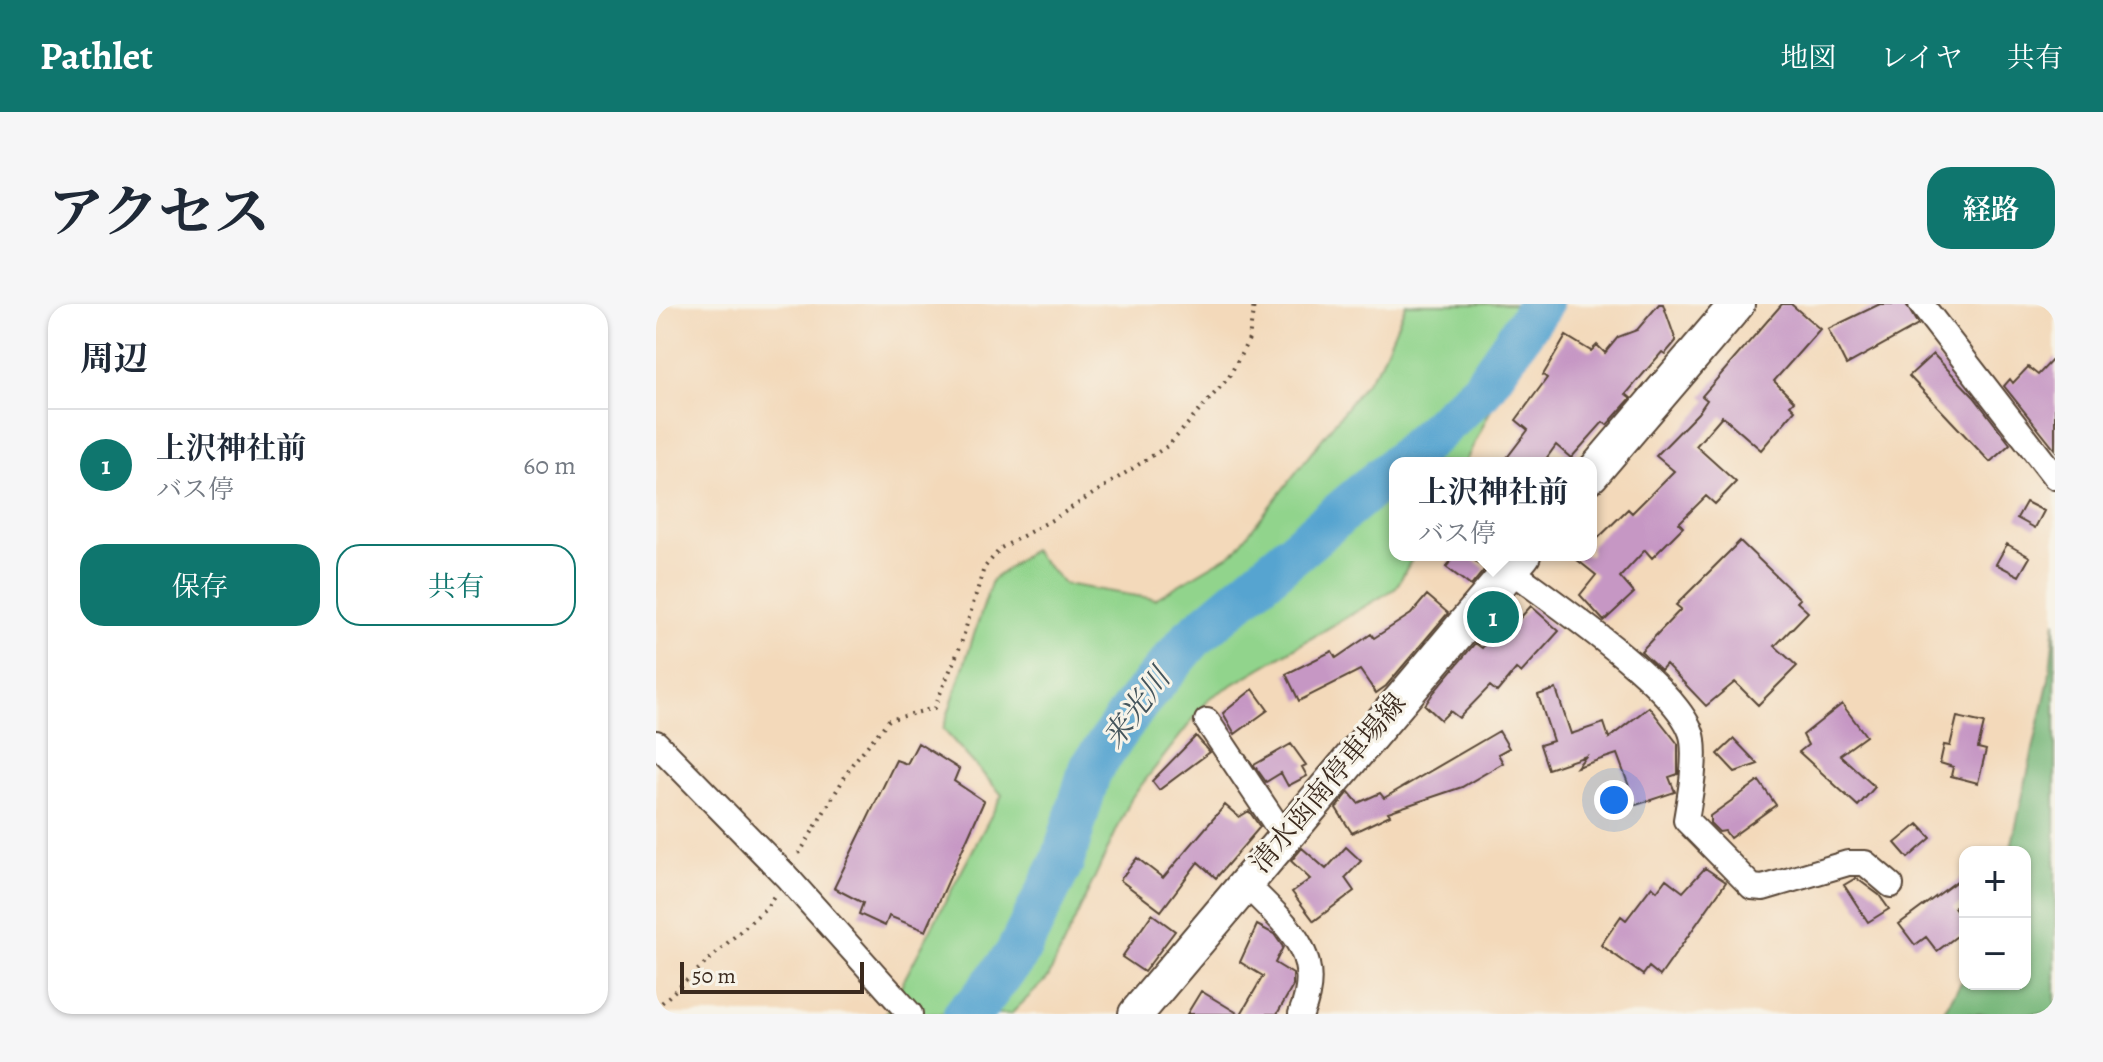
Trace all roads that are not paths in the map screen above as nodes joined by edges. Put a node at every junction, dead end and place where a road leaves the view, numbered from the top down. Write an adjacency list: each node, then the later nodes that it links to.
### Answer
1 (1737, 304): 3 (main road)
2 (1921, 304): 4 (street)
3 (1597, 468)
4 (2055, 477)
5 (1517, 562): 8 (main road, 清水函南停車場線); 10 (street)
6 (1207, 721): 8 (street)
7 (656, 743): 11 (street)
8 (1284, 836): 9 (main road, 清水函南停車場線)
9 (1244, 882): 12 (main road, 清水函南停車場線); 13 (street)
10 (1891, 885)
11 (903, 1006)
12 (1136, 1014)
13 (1301, 1014)

